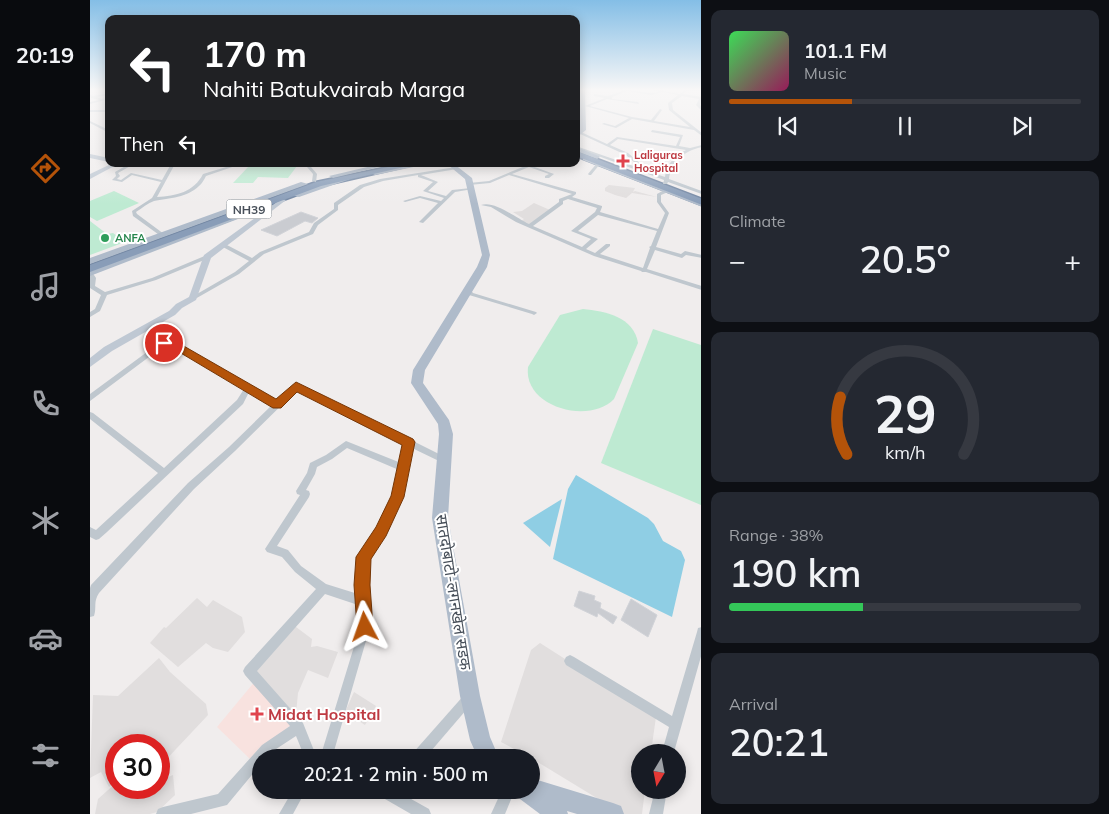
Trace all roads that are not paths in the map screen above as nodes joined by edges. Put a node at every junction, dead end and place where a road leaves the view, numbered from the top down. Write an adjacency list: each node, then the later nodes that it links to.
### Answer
1 (613, 128): 5 (street)
2 (651, 128): 10 (street)
3 (688, 128): 4 (street)
4 (694, 129): 6 (street)
5 (610, 130)
6 (701, 134)
7 (580, 135): 8 (street)
8 (609, 144): 10 (street); 32 (street)
9 (701, 146): 11 (street)
10 (677, 147): 11 (street)
11 (690, 148): 41 (street)
12 (580, 152): 32 (street)
13 (580, 153): 41 (main road)
14 (580, 153): 18 (main road)
15 (580, 153): 50 (highway)
16 (90, 156): 17 (street)
17 (105, 159)
18 (598, 164): 33 (street); 41 (main road)
19 (109, 167): 36 (street)
20 (127, 167): 38 (street)
21 (172, 167): 38 (street)
22 (229, 167): 47 (street)
23 (309, 167): 39 (street)
24 (377, 167): 39 (main road)
25 (386, 167): 68 (highway, NH39)
26 (395, 167): 68 (highway, NH39)
27 (410, 167): 48 (main road)
28 (450, 167): 35 (street)
29 (454, 167): 42 (main road)
30 (527, 167): 34 (street)
31 (536, 167): 37 (street)
32 (649, 173): 41 (street)
33 (590, 174)
34 (512, 175): 42 (street); 46 (street)
35 (418, 176): 40 (street); 45 (street)
36 (90, 177)
37 (547, 177)
38 (163, 181): 47 (street)
39 (314, 181): 58 (main road)
40 (365, 185): 43 (street); 66 (street)
41 (666, 185): 44 (street); 49 (main road); 57 (street)
42 (470, 186): 45 (street); 72 (main road)
43 (377, 189)
44 (701, 193)
45 (446, 197): 52 (street)
46 (567, 197): 54 (street); 56 (street)
47 (154, 199): 58 (street)
48 (283, 200): 59 (street); 70 (main road)
49 (701, 201)
50 (701, 201)
51 (405, 202): 52 (street)
52 (442, 203): 55 (street)
53 (483, 204): 56 (street)
54 (597, 213): 57 (street); 62 (street)
55 (421, 222)
56 (529, 226): 62 (street)
57 (658, 230): 61 (street)
58 (162, 235): 67 (main road)
59 (222, 245): 64 (street); 66 (street)
60 (608, 245): 63 (street)
61 (652, 247): 65 (street); 69 (street)
62 (583, 249): 63 (street)
63 (596, 255): 69 (street)
64 (207, 257): 73 (street); 74 (street)
65 (701, 257)
66 (251, 260): 74 (street)
67 (90, 261)
68 (90, 267)
69 (644, 271): 71 (street)
70 (90, 273): 73 (street)
71 (701, 288)
72 (468, 290): 75 (street); 83 (main road, सातदोबाटो-लगनखेल सडक)
73 (104, 294): 76 (street)
74 (193, 298): 77 (street)
75 (534, 313)
76 (90, 315)
77 (90, 363)
78 (247, 390): 79 (street); 80 (street); 85 (street)
79 (90, 398)
80 (277, 405): 82 (street); 88 (street)
81 (90, 415): 85 (street)
82 (409, 442): 83 (street); 84 (street)
83 (444, 460): 93 (main road, सातदोबाटो-लगनखेल सडक)
84 (403, 468): 87 (street); 89 (street)
85 (164, 473): 86 (street)
86 (90, 531)
87 (323, 588): 89 (street); 95 (street)
88 (90, 598): 90 (street)
89 (363, 601): 98 (street)
90 (90, 612)
91 (701, 636): 94 (street)
92 (570, 661): 94 (street)
93 (470, 696): 99 (street); 100 (main road, सातदोबाटो-लगनखेल सडक)
94 (675, 724): 96 (street)
95 (299, 727): 97 (street); 107 (street)
96 (670, 744)
97 (308, 749)
98 (329, 749)
99 (424, 749)
100 (484, 749)
101 (540, 792): 112 (main road)
102 (295, 799): 108 (street)
103 (400, 799): 109 (street)
104 (505, 799): 110 (street)
105 (538, 799): 111 (main road)
106 (659, 799): 113 (street)
107 (163, 814)
108 (286, 814)
109 (424, 814)
110 (498, 814)
111 (557, 814)
112 (612, 814)
113 (656, 814)

